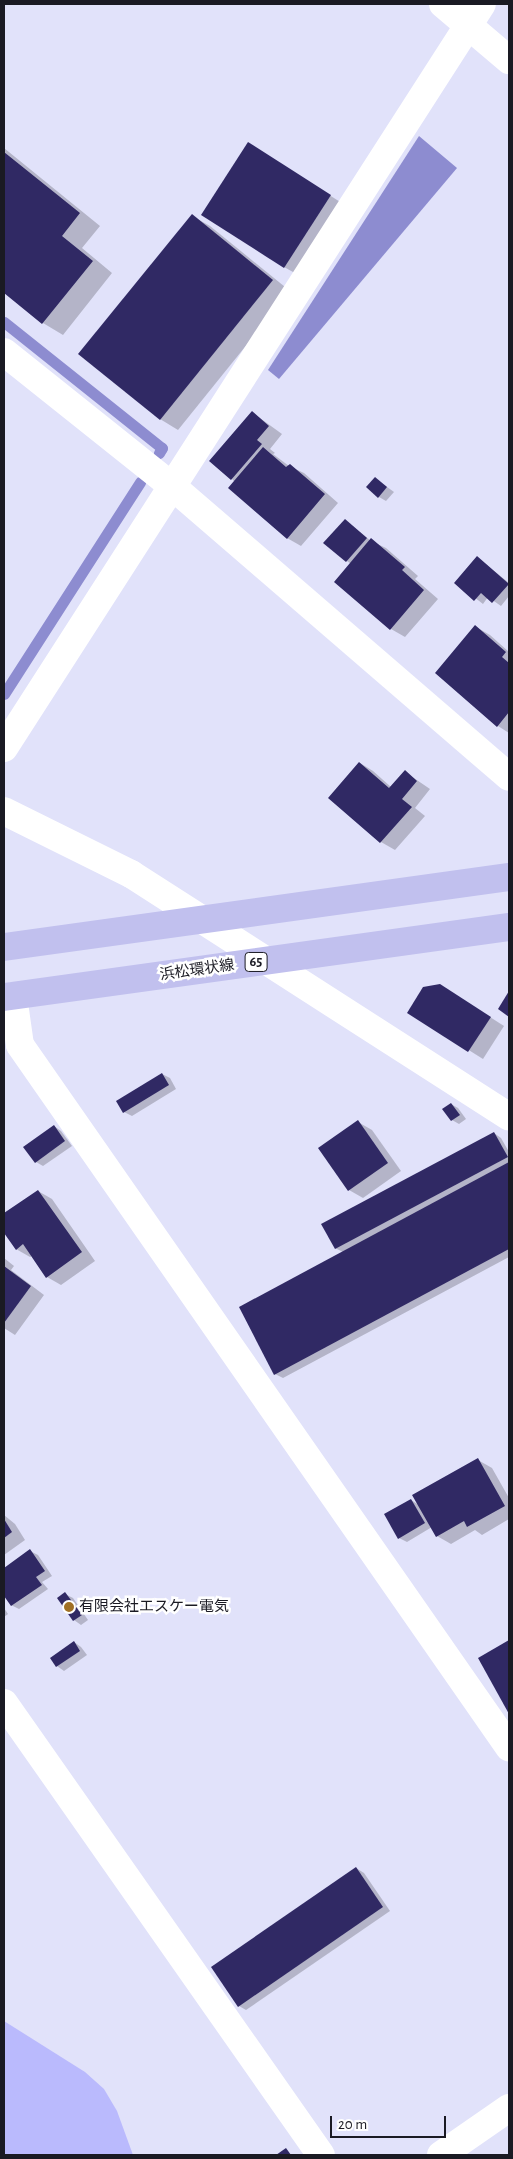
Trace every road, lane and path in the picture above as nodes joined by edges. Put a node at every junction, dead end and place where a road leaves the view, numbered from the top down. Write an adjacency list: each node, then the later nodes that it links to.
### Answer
1 (443, 4): 2 (street)
2 (475, 15): 3 (street); 5 (street)
3 (509, 60)
4 (4, 352): 5 (street)
5 (172, 486): 6 (street); 7 (street)
6 (4, 748)
7 (509, 777)
8 (4, 811): 10 (street)
9 (509, 877): 10 (main road)
10 (201, 920): 12 (main road); 13 (street)
11 (509, 927): 13 (main road, 浜松環状線 / 65)
12 (4, 947)
13 (266, 961): 14 (main road, 浜松環状線 / 65); 15 (street)
14 (8, 997): 17 (street)
15 (509, 1117)
16 (4, 1703): 19 (street)
17 (509, 1747)
18 (509, 2108): 20 (street)
19 (321, 2155)
20 (441, 2155)

